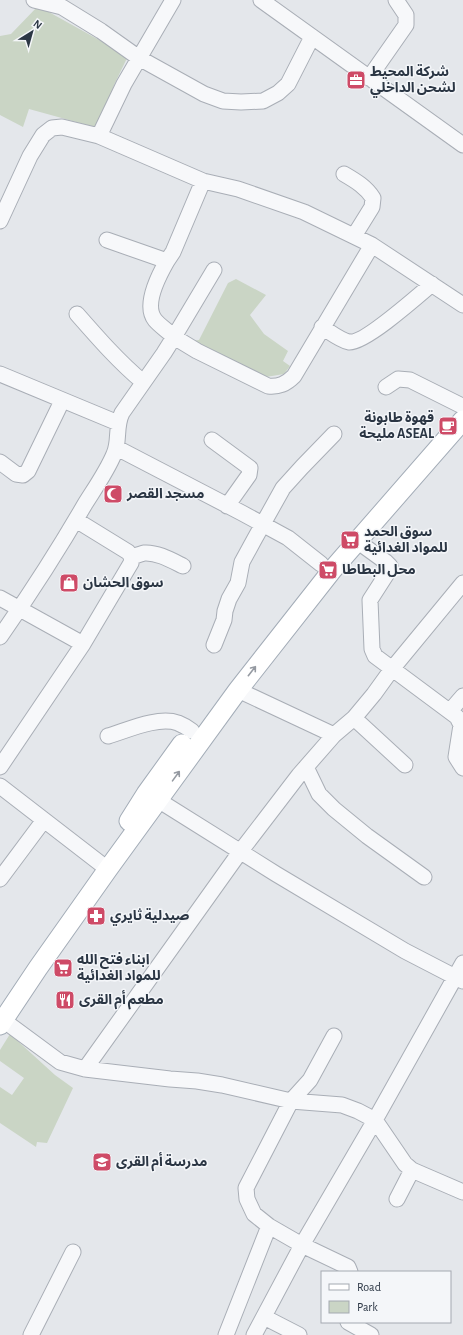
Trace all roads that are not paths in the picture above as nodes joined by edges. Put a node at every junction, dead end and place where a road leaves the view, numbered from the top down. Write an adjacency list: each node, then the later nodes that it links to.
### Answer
1 (34, 0): 5 (street)
2 (173, 0): 7 (street)
3 (396, 0): 8 (street)
4 (264, 1): 6 (street)
5 (63, 4): 7 (street)
6 (312, 37): 7 (street); 8 (street)
7 (139, 58): 9 (street)
8 (369, 78): 10 (street)
9 (98, 136): 12 (street); 13 (street)
10 (463, 145)
11 (344, 174): 14 (street)
12 (203, 181): 14 (street); 17 (street)
13 (0, 221)
14 (354, 236): 16 (street)
15 (107, 240): 17 (street)
16 (372, 245): 19 (street); 22 (street)
17 (167, 261): 23 (street)
18 (214, 270): 23 (street)
19 (432, 284): 20 (street); 22 (street)
20 (463, 305)
21 (77, 314): 25 (street)
22 (322, 327): 23 (street)
23 (174, 337): 25 (street)
24 (0, 374): 27 (street)
25 (143, 382): 29 (street)
26 (386, 387): 28 (street)
27 (62, 401): 29 (street); 33 (street)
28 (462, 417): 37 (main road); 39 (main road)
29 (118, 424): 32 (street)
30 (334, 434): 36 (street)
31 (212, 440): 34 (street)
32 (116, 448): 34 (street); 35 (street)
33 (0, 462)
34 (227, 506): 36 (street)
35 (76, 520): 38 (street); 43 (street)
36 (263, 525): 39 (street); 46 (street)
37 (357, 541): 47 (street); 48 (main road, one-way to 37)
38 (132, 557): 40 (street); 45 (street)
39 (321, 564): 52 (main road)
40 (183, 566)
41 (463, 583): 47 (street)
42 (0, 598): 43 (street)
43 (20, 609): 44 (street); 45 (street)
44 (0, 637)
45 (83, 644): 56 (street)
46 (214, 645)
47 (392, 669): 50 (street); 51 (street)
48 (238, 690): 53 (street); 60 (main road, one-way to 48)
49 (463, 696): 50 (street)
50 (450, 711): 58 (street)
51 (354, 718): 53 (street); 55 (street)
52 (192, 730): 54 (street); 63 (main road)
53 (334, 735): 57 (street)
54 (108, 736)
55 (405, 765)
56 (0, 767)
57 (306, 767): 62 (street); 64 (street)
58 (463, 768)
59 (0, 786): 61 (street)
60 (158, 800): 62 (street); 66 (main road)
61 (44, 820): 63 (street); 65 (street)
62 (240, 852): 68 (street); 71 (street)
63 (101, 864): 66 (main road)
64 (424, 877)
65 (0, 879)
66 (50, 942): 69 (main road)
67 (463, 962): 68 (street)
68 (459, 979): 73 (street)
69 (1, 1016): 71 (street)
70 (334, 1036): 72 (street)
71 (85, 1069): 72 (street)
72 (292, 1101): 73 (street); 77 (street)
73 (375, 1120): 74 (street); 78 (street)
74 (412, 1170): 75 (street); 76 (street)
75 (463, 1192)
76 (397, 1200)
77 (269, 1226): 78 (street); 84 (street)
78 (302, 1245): 80 (street); 81 (street)
79 (73, 1252): 83 (street)
80 (350, 1271)
81 (264, 1317): 85 (street); 86 (street)
82 (350, 1323): 87 (street)
83 (31, 1335)
84 (226, 1335)
85 (254, 1335)
86 (299, 1335)
87 (371, 1335)

